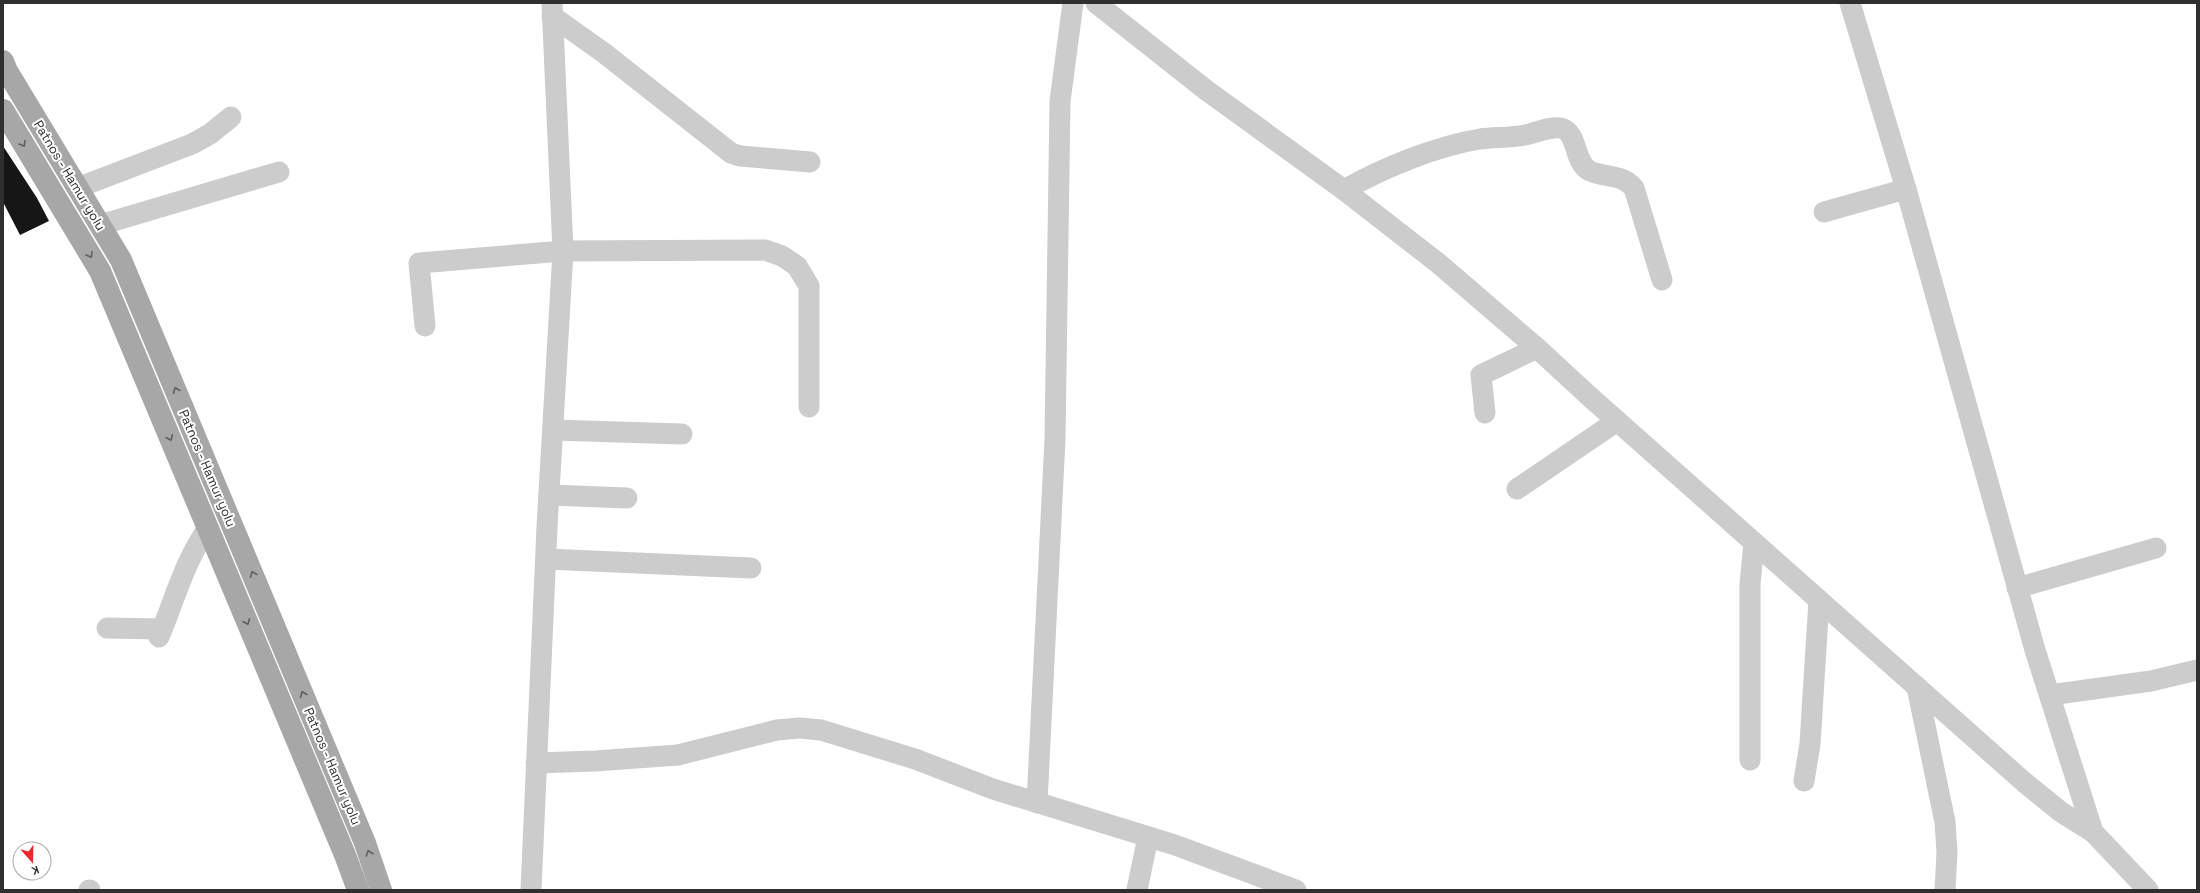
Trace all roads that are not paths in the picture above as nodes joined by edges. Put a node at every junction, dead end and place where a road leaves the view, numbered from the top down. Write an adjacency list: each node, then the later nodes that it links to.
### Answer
1 (1073, 3): 41 (street)
2 (1096, 3): 12 (street)
3 (1850, 3): 11 (street)
4 (552, 9): 8 (street); 15 (street)
5 (3, 61): 10 (main road, Patnos - Hamur yolu)
6 (3, 110): 27 (main road, Patnos - Hamur yolu, one-way to 27)
7 (231, 117): 10 (street)
8 (810, 162)
9 (279, 172): 14 (street)
10 (77, 188): 14 (main road, Patnos - Hamur yolu)
11 (1906, 189): 13 (street); 32 (street)
12 (1344, 190): 16 (street); 18 (street)
13 (1824, 212)
14 (100, 225): 45 (main road, Patnos - Hamur yolu, one-way to 14)
15 (563, 251): 17 (street); 19 (street); 22 (street)
16 (1662, 280)
17 (425, 326)
18 (1537, 348): 20 (street); 21 (street)
19 (809, 407)
20 (1485, 413)
21 (1617, 421): 24 (street); 28 (street)
22 (553, 430): 23 (street); 25 (street)
23 (682, 434)
24 (1517, 489)
25 (549, 495): 26 (street); 30 (street)
26 (628, 498)
27 (208, 528): 34 (street); 44 (main road, Patnos - Hamur yolu, one-way to 44)
28 (1754, 543): 33 (street); 38 (street)
29 (2156, 548): 32 (street)
30 (546, 559): 31 (street); 39 (street)
31 (751, 568)
32 (2017, 588): 37 (street)
33 (1819, 600): 36 (street); 40 (street)
34 (107, 628)
35 (2197, 670): 37 (street)
36 (1917, 688): 42 (street); 49 (street)
37 (2050, 696): 42 (street)
38 (1750, 760)
39 (536, 763): 41 (street); 46 (street)
40 (1804, 781)
41 (1037, 803): 43 (street)
42 (2093, 832): 50 (street)
43 (1148, 837): 47 (street); 48 (street)
44 (358, 890)
45 (382, 890)
46 (531, 890)
47 (1137, 890)
48 (1296, 890)
49 (1945, 890)
50 (2148, 890)

